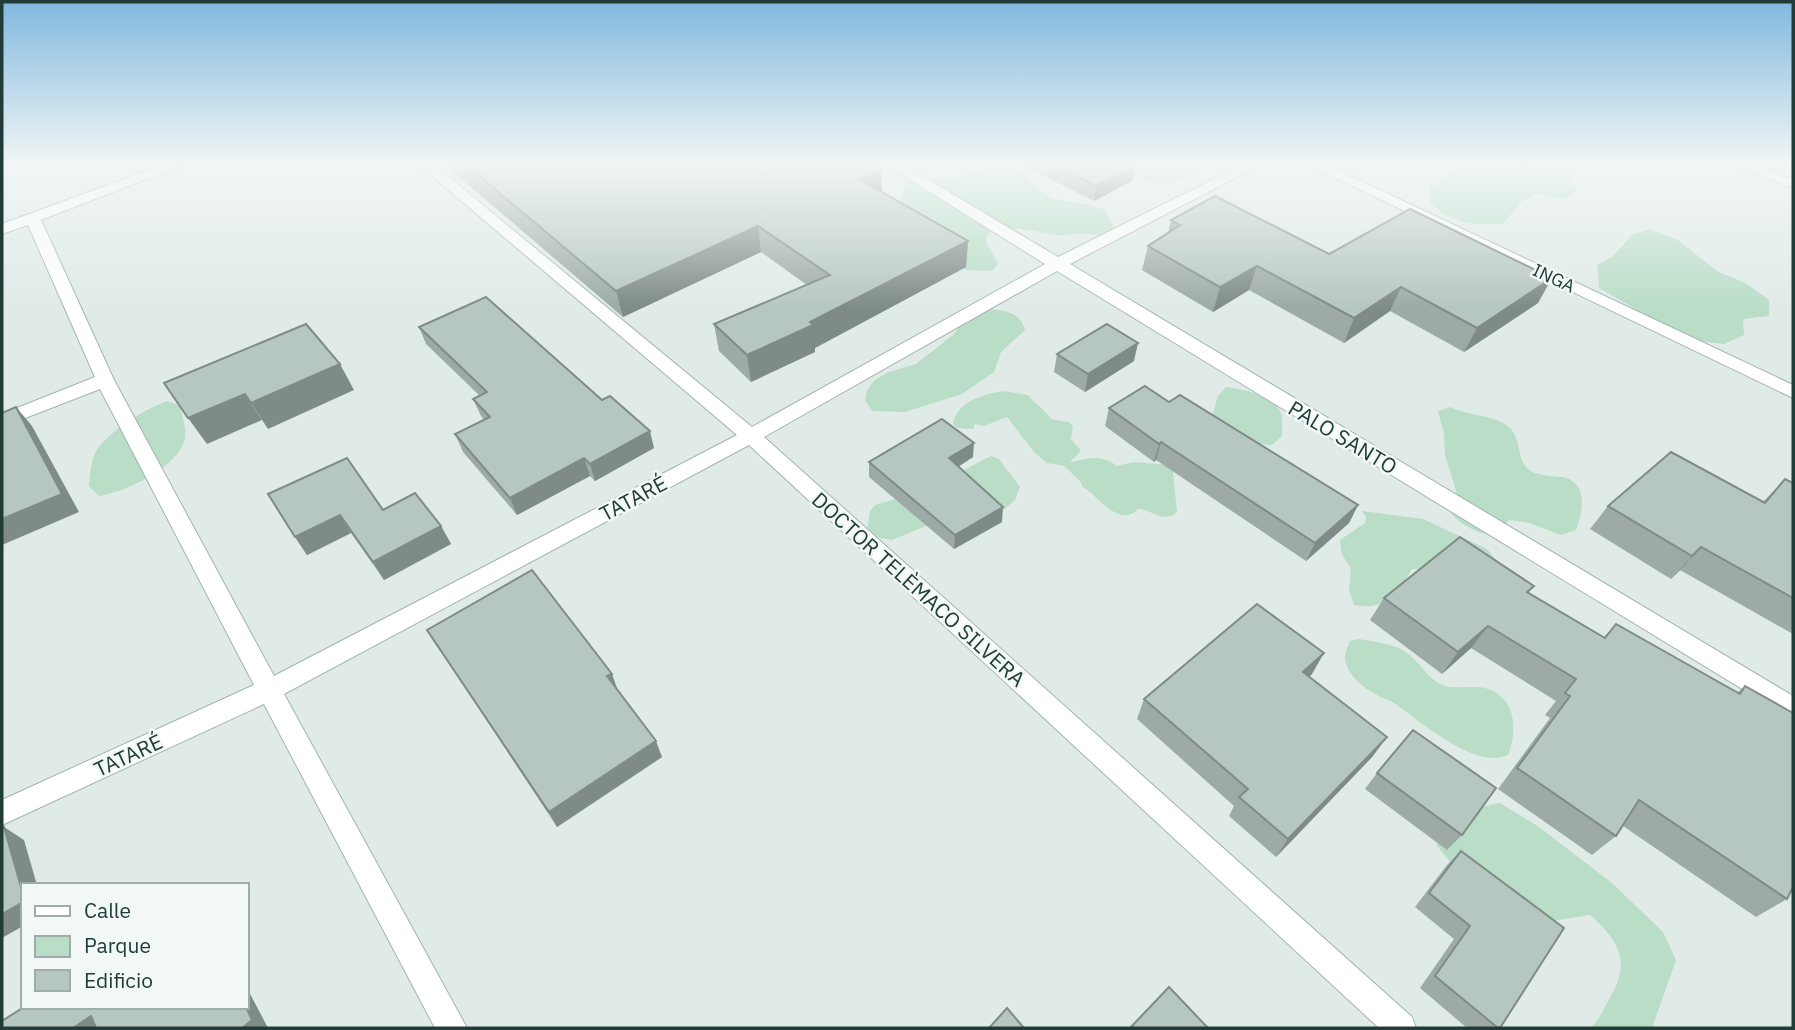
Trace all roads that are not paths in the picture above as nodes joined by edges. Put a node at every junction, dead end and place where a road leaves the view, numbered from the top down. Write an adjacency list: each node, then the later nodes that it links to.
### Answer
1 (49, 212): 6 (street)
2 (483, 212): 12 (street, DOCTOR TELÈMACO SILVERA)
3 (971, 212): 8 (street, PALO SANTO)
4 (1160, 212): 8 (street, TATARÉ)
5 (1415, 212): 10 (street, INGA)
6 (33, 218): 7 (street); 9 (street)
7 (2, 229)
8 (1057, 264): 12 (street, TATARÉ); 14 (street, PALO SANTO)
9 (105, 380): 11 (street); 13 (street)
10 (1793, 392)
11 (2, 421)
12 (751, 436): 13 (street, TATARÉ); 17 (street, DOCTOR TELÈMACO SILVERA)
13 (269, 690): 15 (street, TATARÉ); 16 (street)
14 (1793, 709)
15 (2, 813)
16 (452, 1028)
17 (1401, 1028)

